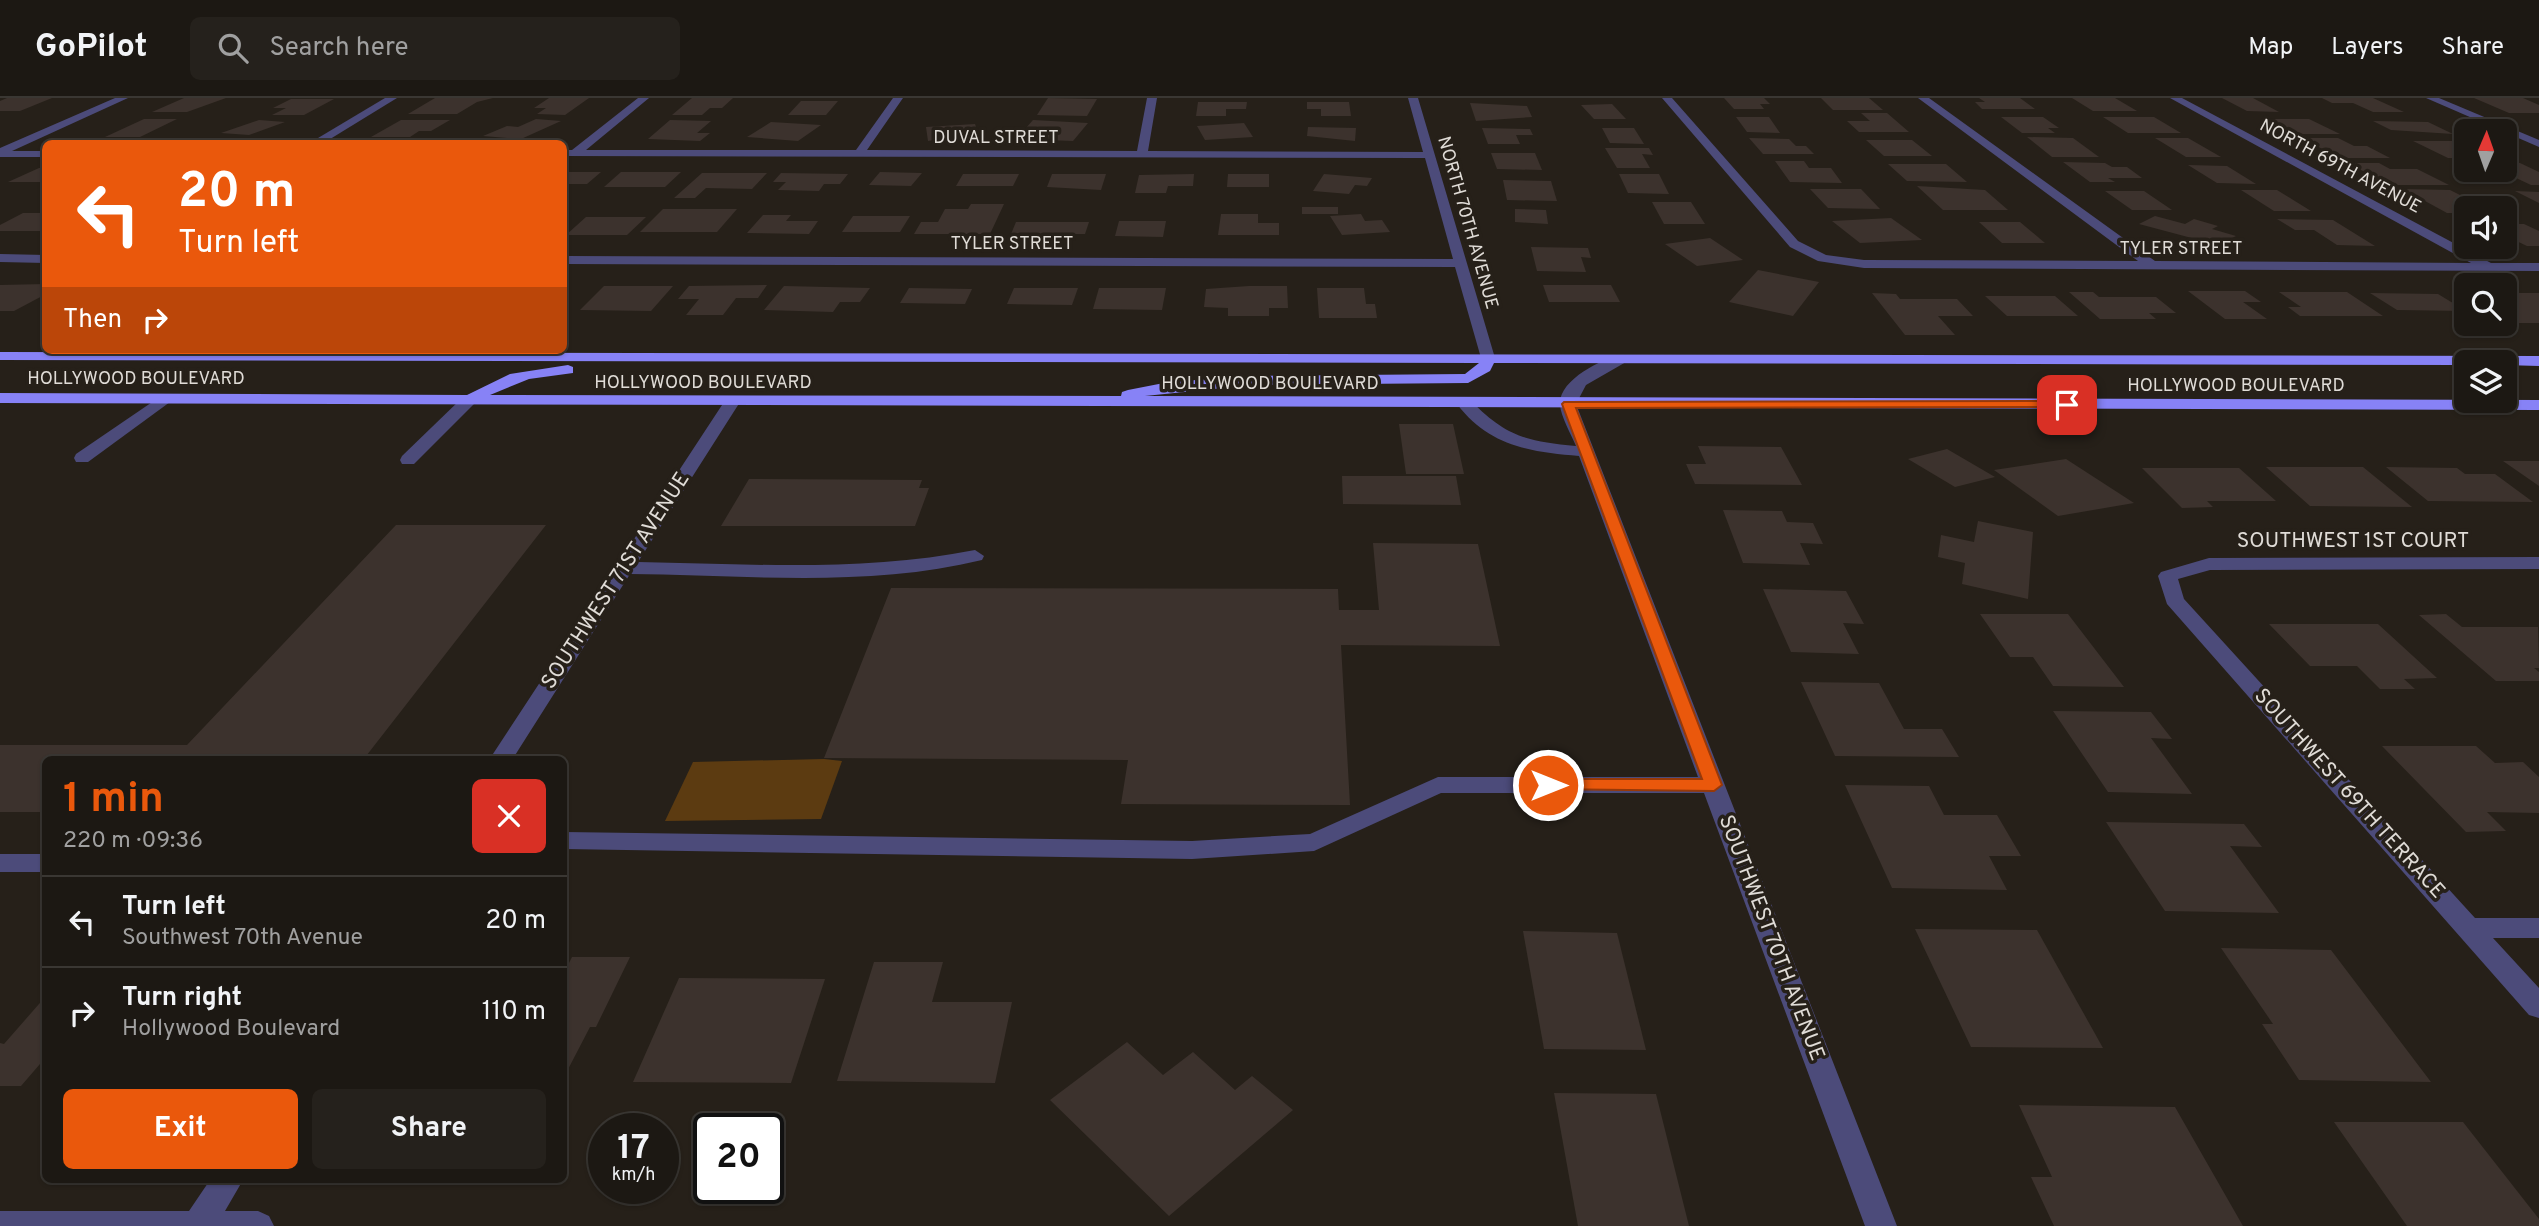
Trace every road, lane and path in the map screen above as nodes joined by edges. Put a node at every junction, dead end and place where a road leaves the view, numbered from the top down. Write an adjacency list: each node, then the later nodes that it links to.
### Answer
1 (123, 98): 13 (street)
2 (392, 98): 11 (street)
3 (644, 98): 14 (street)
4 (898, 98): 16 (street)
5 (1152, 98): 17 (street)
6 (1413, 98): 18 (street, NORTH 70TH AVENUE)
7 (1667, 98): 23 (street, TYLER STREET)
8 (1923, 98): 23 (street)
9 (2175, 98): 24 (street, NORTH 69TH AVENUE)
10 (2431, 98): 12 (street)
11 (320, 140)
12 (2539, 144)
13 (0, 153): 15 (street)
14 (569, 153): 16 (street, DUVAL STREET)
15 (42, 154)
16 (858, 155): 17 (street, DUVAL STREET)
17 (1142, 155): 18 (street, DUVAL STREET)
18 (1428, 155): 22 (street, NORTH 70TH AVENUE)
19 (0, 258): 20 (street)
20 (42, 259)
21 (567, 260): 22 (street, TYLER STREET)
22 (1460, 262): 28 (street, NORTH 70TH AVENUE)
23 (2154, 267): 24 (street, TYLER STREET)
24 (2488, 267): 25 (street, TYLER STREET)
25 (2539, 267)
26 (0, 356): 27 (highway, HOLLYWOOD BOULEVARD)
27 (840, 358): 28 (highway, HOLLYWOOD BOULEVARD); 33 (highway)
28 (1488, 358): 29 (highway, HOLLYWOOD BOULEVARD); 35 (highway)
29 (1621, 359): 30 (highway, HOLLYWOOD BOULEVARD); 37 (street)
30 (2539, 361)
31 (0, 398): 32 (highway, HOLLYWOOD BOULEVARD)
32 (164, 399): 33 (highway, HOLLYWOOD BOULEVARD); 40 (street)
33 (468, 401): 34 (highway, HOLLYWOOD BOULEVARD); 41 (street)
34 (732, 402): 35 (highway, HOLLYWOOD BOULEVARD); 44 (street, SOUTHWEST 71ST AVENUE)
35 (1096, 403): 36 (highway, HOLLYWOOD BOULEVARD)
36 (1465, 404): 37 (highway, HOLLYWOOD BOULEVARD); 39 (street)
37 (1568, 404): 38 (highway, HOLLYWOOD BOULEVARD); 39 (street, SOUTHWEST 70TH AVENUE)
38 (2539, 405)
39 (1586, 452): 47 (street, SOUTHWEST 70TH AVENUE)
40 (82, 458)
41 (408, 460)
42 (975, 556): 44 (street)
43 (2539, 563): 45 (street, SOUTHWEST 1ST COURT)
44 (624, 568): 46 (street, SOUTHWEST 71ST AVENUE)
45 (2168, 576): 51 (street, SOUTHWEST 69TH TERRACE)
46 (503, 756)
47 (1714, 785): 48 (street); 58 (street, SOUTHWEST 70TH AVENUE)
48 (567, 841)
49 (0, 863): 50 (street)
50 (42, 863)
51 (2469, 928): 52 (street); 53 (street, SOUTHWEST 69TH TERRACE)
52 (2539, 928)
53 (2539, 1007)
54 (226, 1183): 56 (street)
55 (0, 1226): 56 (street)
56 (198, 1226): 57 (street)
57 (258, 1226)
58 (1881, 1226)

